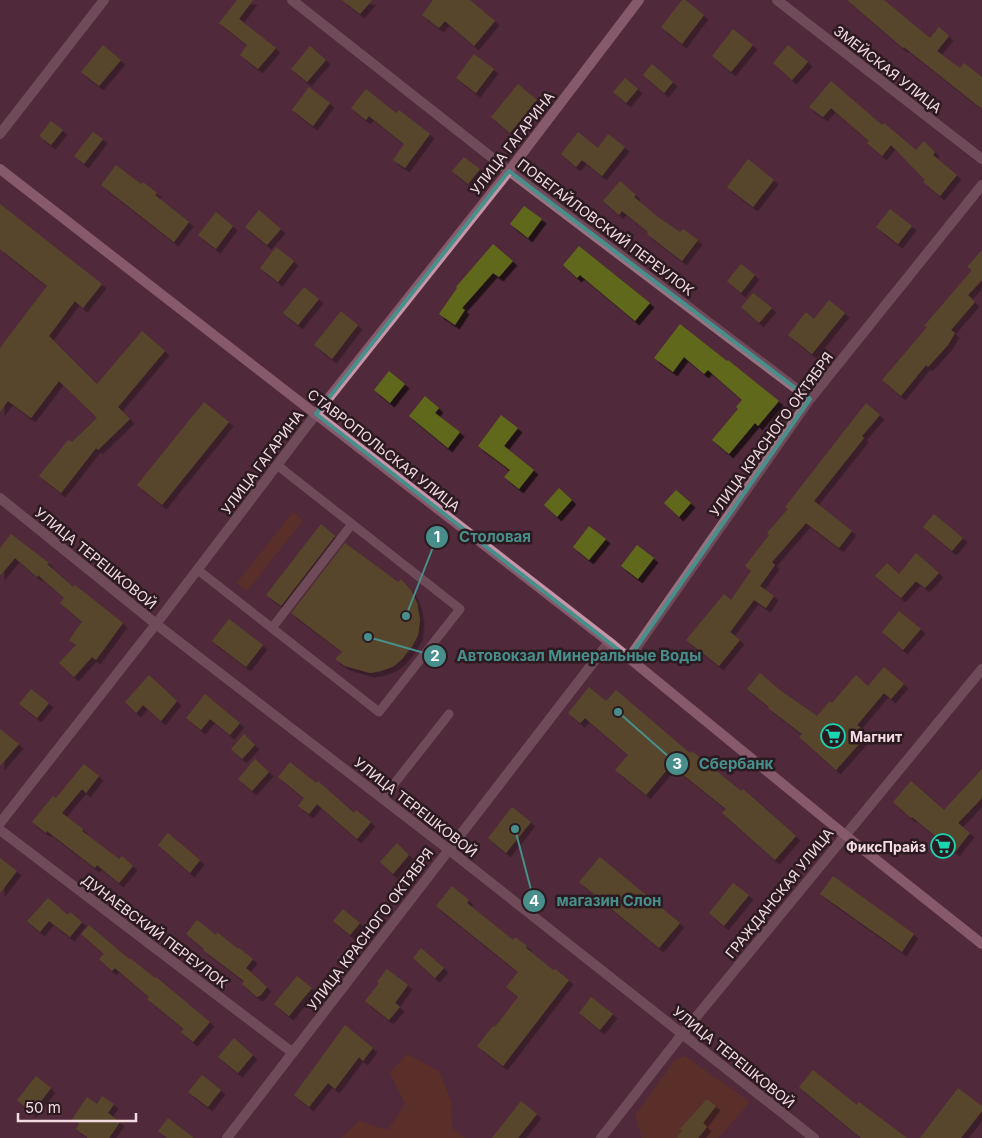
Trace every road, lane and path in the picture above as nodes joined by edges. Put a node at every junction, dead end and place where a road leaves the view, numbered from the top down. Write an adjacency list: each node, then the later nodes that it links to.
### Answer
1 (104, 0): 5 (street)
2 (292, 0): 8 (street, ПОБЕГАЙЛОВСКИЙ ПЕРЕУЛОК)
3 (639, 0): 8 (street, УЛИЦА ГАГАРИНА)
4 (777, 0): 6 (street, ЗМЕЙСКАЯ УЛИЦА)
5 (0, 134)
6 (982, 159)
7 (0, 169): 11 (street, СТАВРОПОЛЬСКАЯ УЛИЦА)
8 (509, 171): 10 (street, ПОБЕГАЙЛОВСКИЙ ПЕРЕУЛОК); 11 (street, УЛИЦА ГАГАРИНА)
9 (982, 185): 10 (street, УЛИЦА КРАСНОГО ОКТЯБРЯ)
10 (810, 399): 19 (street, УЛИЦА КРАСНОГО ОКТЯБРЯ)
11 (316, 414): 12 (street, УЛИЦА ГАГАРИНА); 18 (street, СТАВРОПОЛЬСКАЯ УЛИЦА)
12 (277, 465): 14 (lane); 15 (street, УЛИЦА ГАГАРИНА)
13 (0, 498): 16 (street, УЛИЦА ТЕРЕШКОВОЙ)
14 (352, 524): 17 (lane); 17 (lane)
15 (198, 570): 16 (street, УЛИЦА ГАГАРИНА); 17 (lane)
16 (156, 624): 22 (street, УЛИЦА ТЕРЕШКОВОЙ); 23 (street, УЛИЦА ГАГАРИНА)
17 (272, 628)
18 (609, 642): 19 (street, СТАВРОПОЛЬСКАЯ УЛИЦА); 26 (street, УЛИЦА КРАСНОГО ОКТЯБРЯ)
19 (629, 658): 25 (street, СТАВРОПОЛЬСКАЯ УЛИЦА)
20 (982, 669): 25 (street, ГРАЖДАНСКАЯ УЛИЦА)
21 (449, 714): 22 (lane)
22 (383, 798): 26 (street, УЛИЦА ТЕРЕШКОВОЙ)
23 (0, 823)
24 (0, 830): 29 (street, ДУНАЕВСКИЙ ПЕРЕУЛОК)
25 (845, 835): 27 (street, СТАВРОПОЛЬСКАЯ УЛИЦА); 28 (street, ГРАЖДАНСКАЯ УЛИЦА)
26 (448, 849): 28 (street, УЛИЦА ТЕРЕШКОВОЙ); 29 (street, УЛИЦА КРАСНОГО ОКТЯБРЯ)
27 (982, 944)
28 (683, 1034): 31 (street, ГРАЖДАНСКАЯ УЛИЦА); 32 (street, УЛИЦА ТЕРЕШКОВОЙ)
29 (293, 1054): 30 (street, УЛИЦА КРАСНОГО ОКТЯБРЯ)
30 (227, 1138)
31 (602, 1138)
32 (814, 1138)

